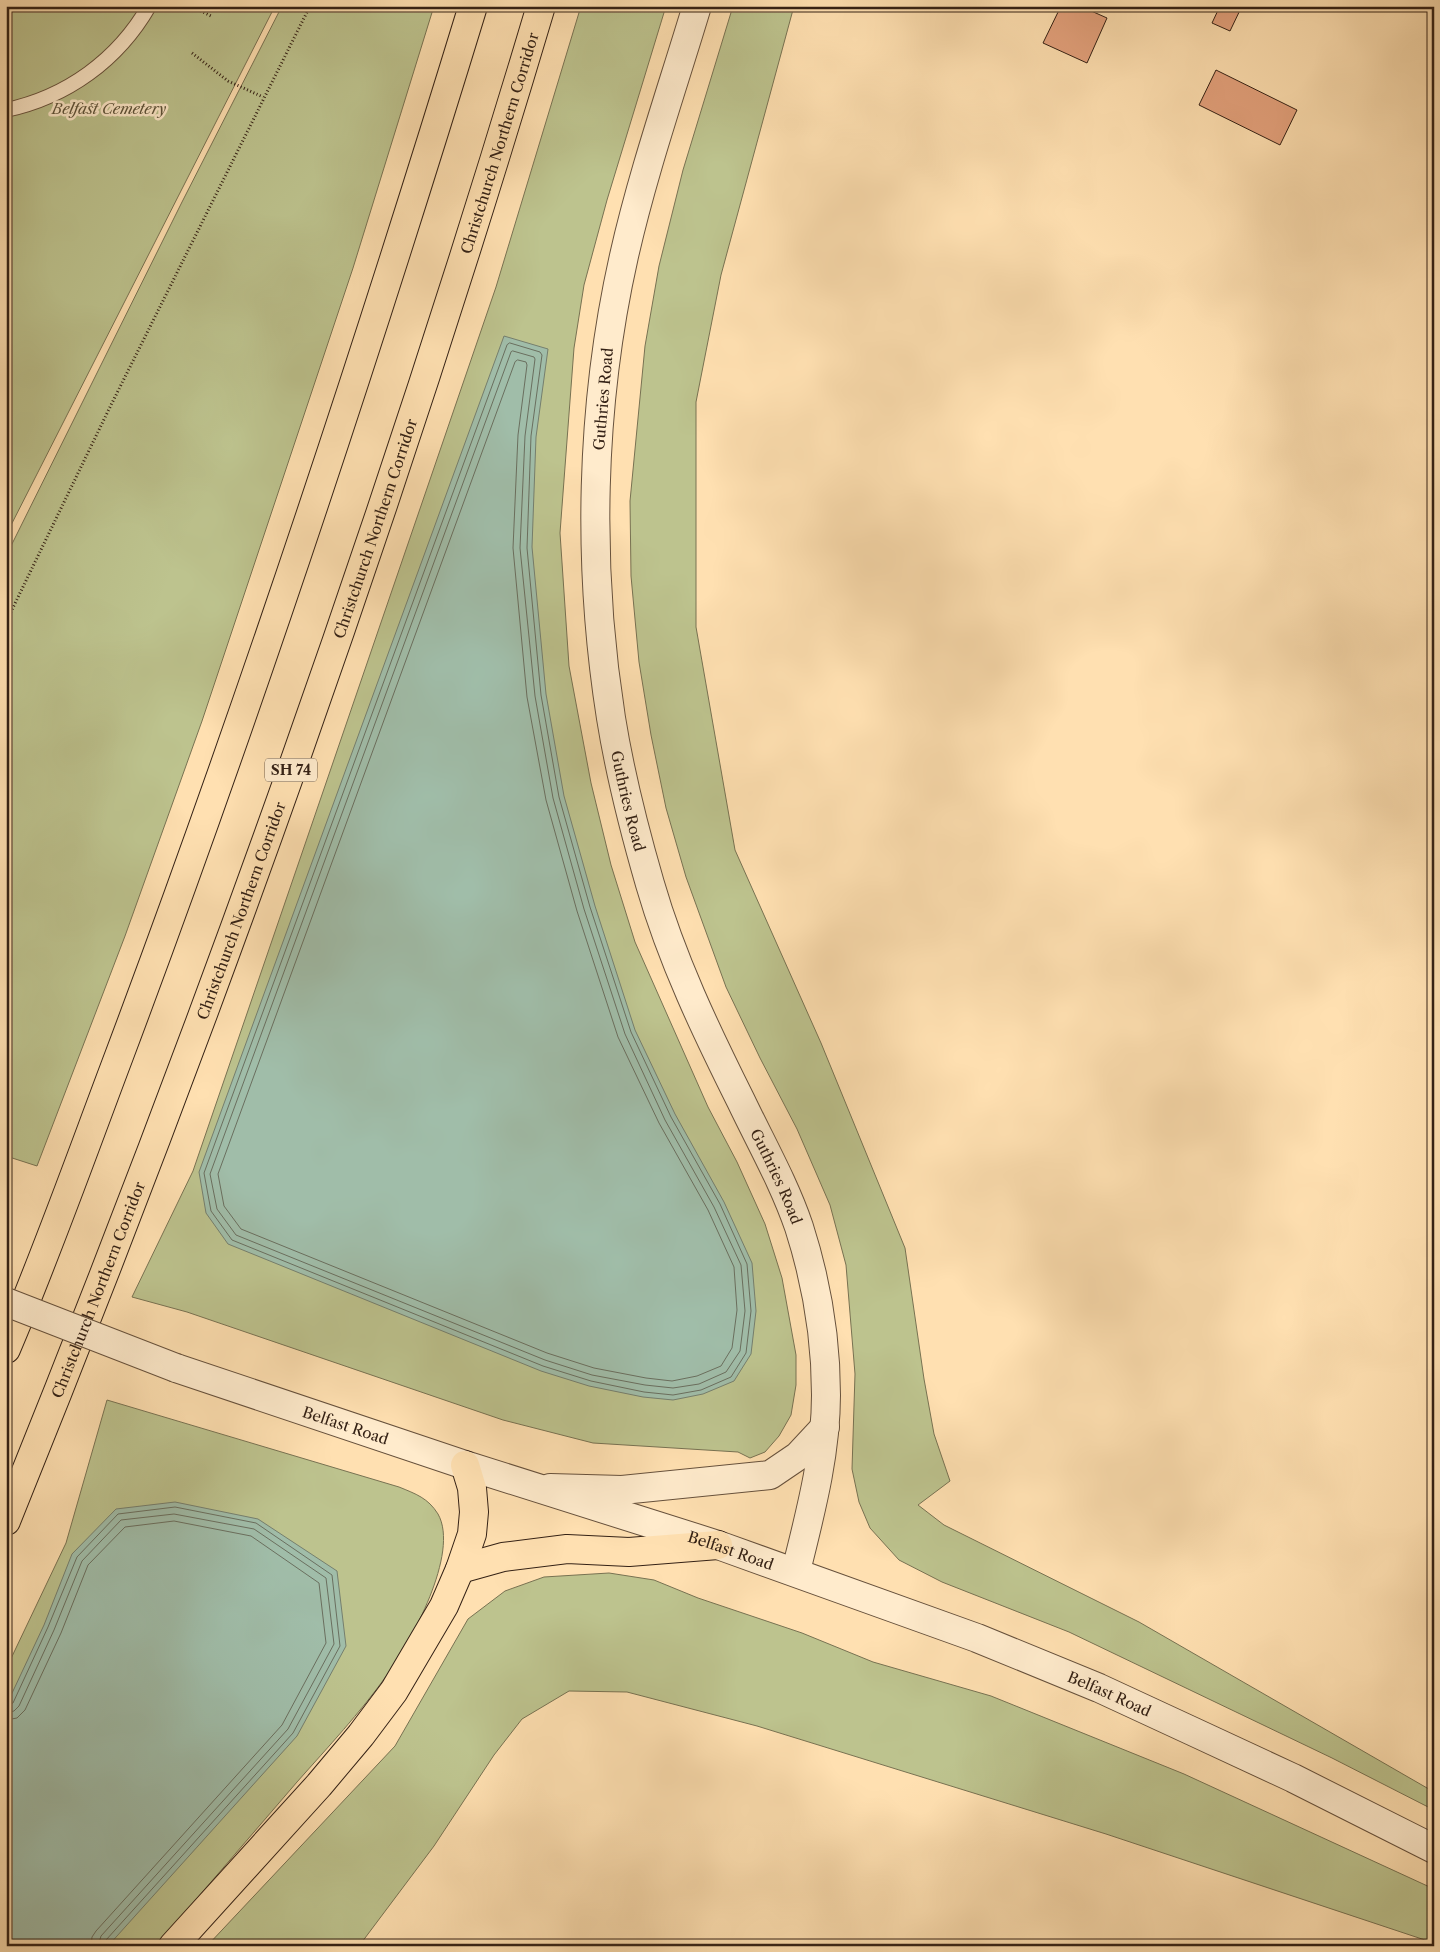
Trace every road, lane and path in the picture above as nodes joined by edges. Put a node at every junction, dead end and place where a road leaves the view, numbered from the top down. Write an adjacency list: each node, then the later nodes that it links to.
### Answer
1 (149, 6): 10 (lane)
2 (191, 6): 7 (path)
3 (310, 6): 9 (path)
4 (473, 6): 15 (highway)
5 (541, 6): 19 (highway, Christchurch Northern Corridor / SH 74)
6 (697, 6): 16 (street, Guthries Road)
7 (211, 16)
8 (192, 53): 9 (path)
9 (264, 98): 11 (path)
10 (6, 110)
11 (6, 622)
12 (6, 1161): 13 (path)
13 (6, 1195)
14 (6, 1302): 17 (street, Belfast Road, bridge)
15 (6, 1349)
16 (824, 1427): 18 (street); 22 (street, Guthries Road)
17 (465, 1465): 18 (street, Belfast Road); 21 (highway)
18 (534, 1488): 20 (street, Belfast Road)
19 (6, 1521)
20 (718, 1544): 21 (highway); 22 (street, Belfast Road)
21 (460, 1569): 24 (highway)
22 (796, 1572): 23 (street, Belfast Road)
23 (1434, 1849)
24 (173, 1946)

